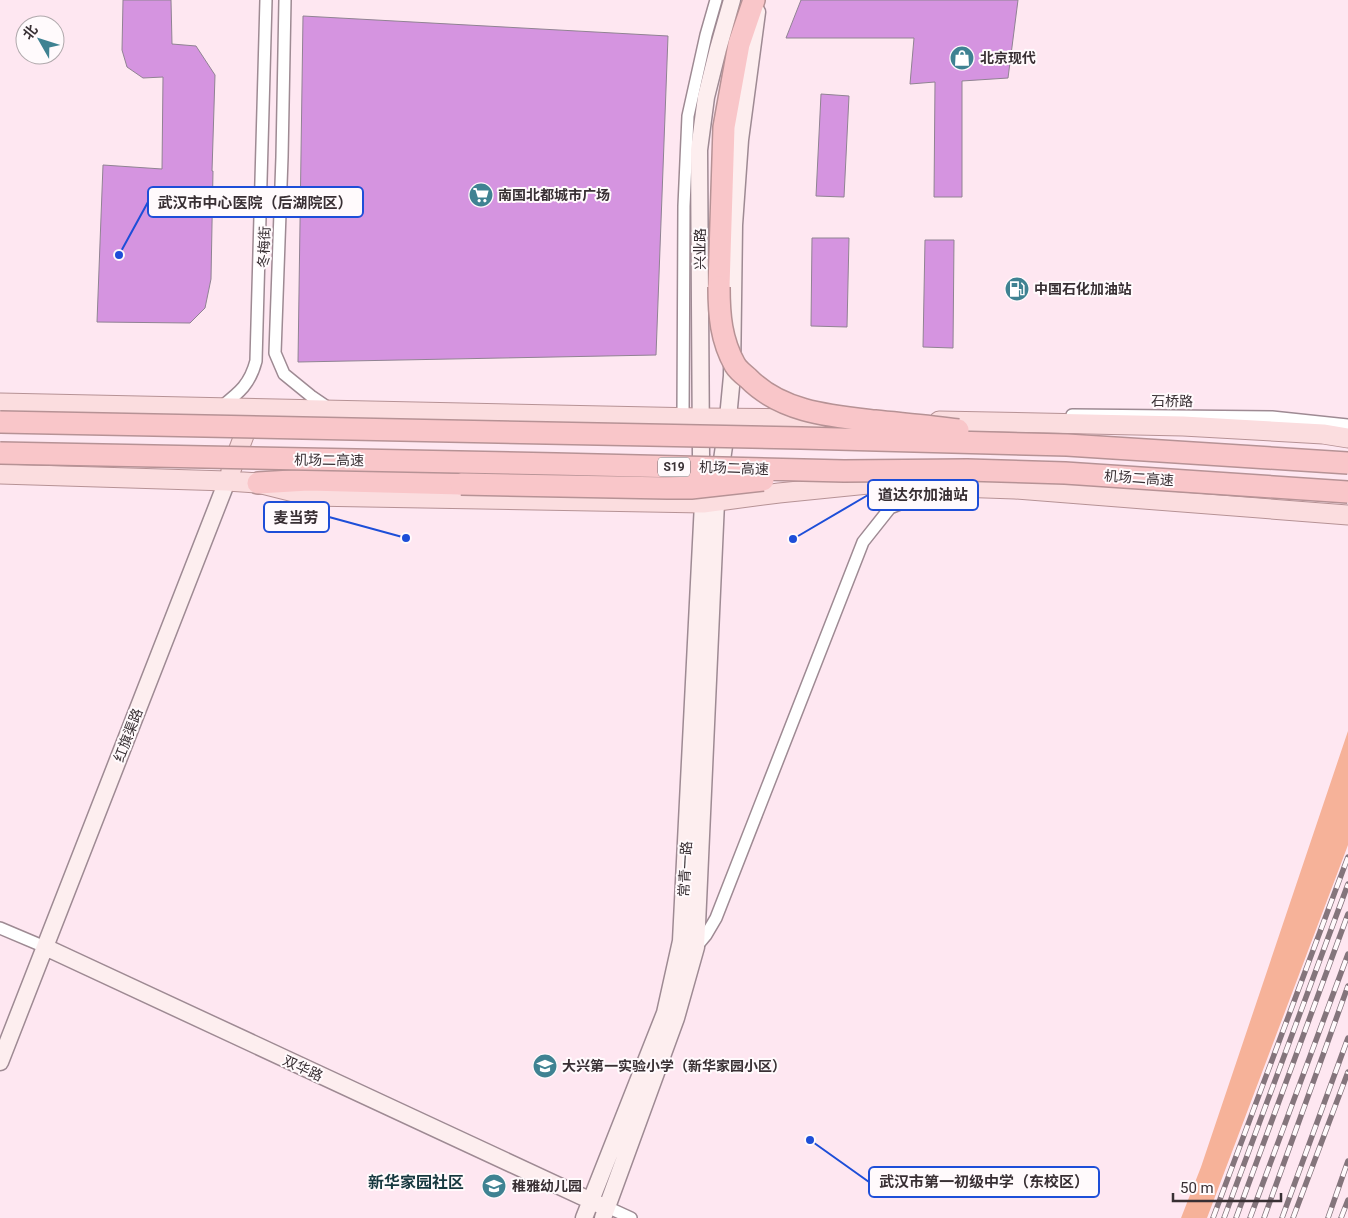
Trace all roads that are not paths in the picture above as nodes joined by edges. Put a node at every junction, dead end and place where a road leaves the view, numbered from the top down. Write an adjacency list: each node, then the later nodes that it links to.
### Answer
1 (266, 0): 8 (street, 冬梅街)
2 (286, 0): 10 (street, 冬梅街)
3 (716, 0): 11 (street)
4 (732, 0): 11 (main road, 兴业路)
5 (754, 0): 17 (highway, bridge)
6 (760, 0): 12 (main road)
7 (0, 403): 8 (main road)
8 (221, 408): 9 (main road)
9 (254, 408): 10 (main road); 22 (main road, 红旗渠路)
10 (331, 410): 11 (main road)
11 (692, 418): 12 (main road); 26 (main road, 兴业路)
12 (728, 418): 14 (main road); 26 (main road)
13 (0, 422): 17 (highway, 机场二高速, bridge)
14 (996, 422): 15 (street, 石桥路); 16 (main road)
15 (1348, 425)
16 (1348, 438)
17 (1067, 445): 19 (highway, 机场二高速, bridge)
18 (0, 453): 20 (highway, 机场二高速 / S19, bridge)
19 (1348, 463)
20 (844, 471): 23 (highway, bridge); 25 (highway, 机场二高速 / S19, bridge)
21 (0, 474): 22 (main road)
22 (227, 481): 23 (main road); 29 (main road, 红旗渠路)
23 (258, 484): 26 (main road)
24 (944, 486): 26 (main road); 27 (main road); 30 (street, 常青一路)
25 (1348, 492)
26 (709, 502): 30 (main road, 常青一路); 32 (main road, 常青一路)
27 (1348, 515)
28 (0, 928): 29 (street, 双华路)
29 (45, 947): 31 (main road, 红旗渠路); 32 (main road, 双华路)
30 (696, 947): 33 (main road, 常青一路)
31 (0, 1062)
32 (590, 1202): 33 (main road, 双华路); 34 (main road, 常青一路)
33 (605, 1213): 35 (street)
34 (584, 1218)
35 (631, 1218)

